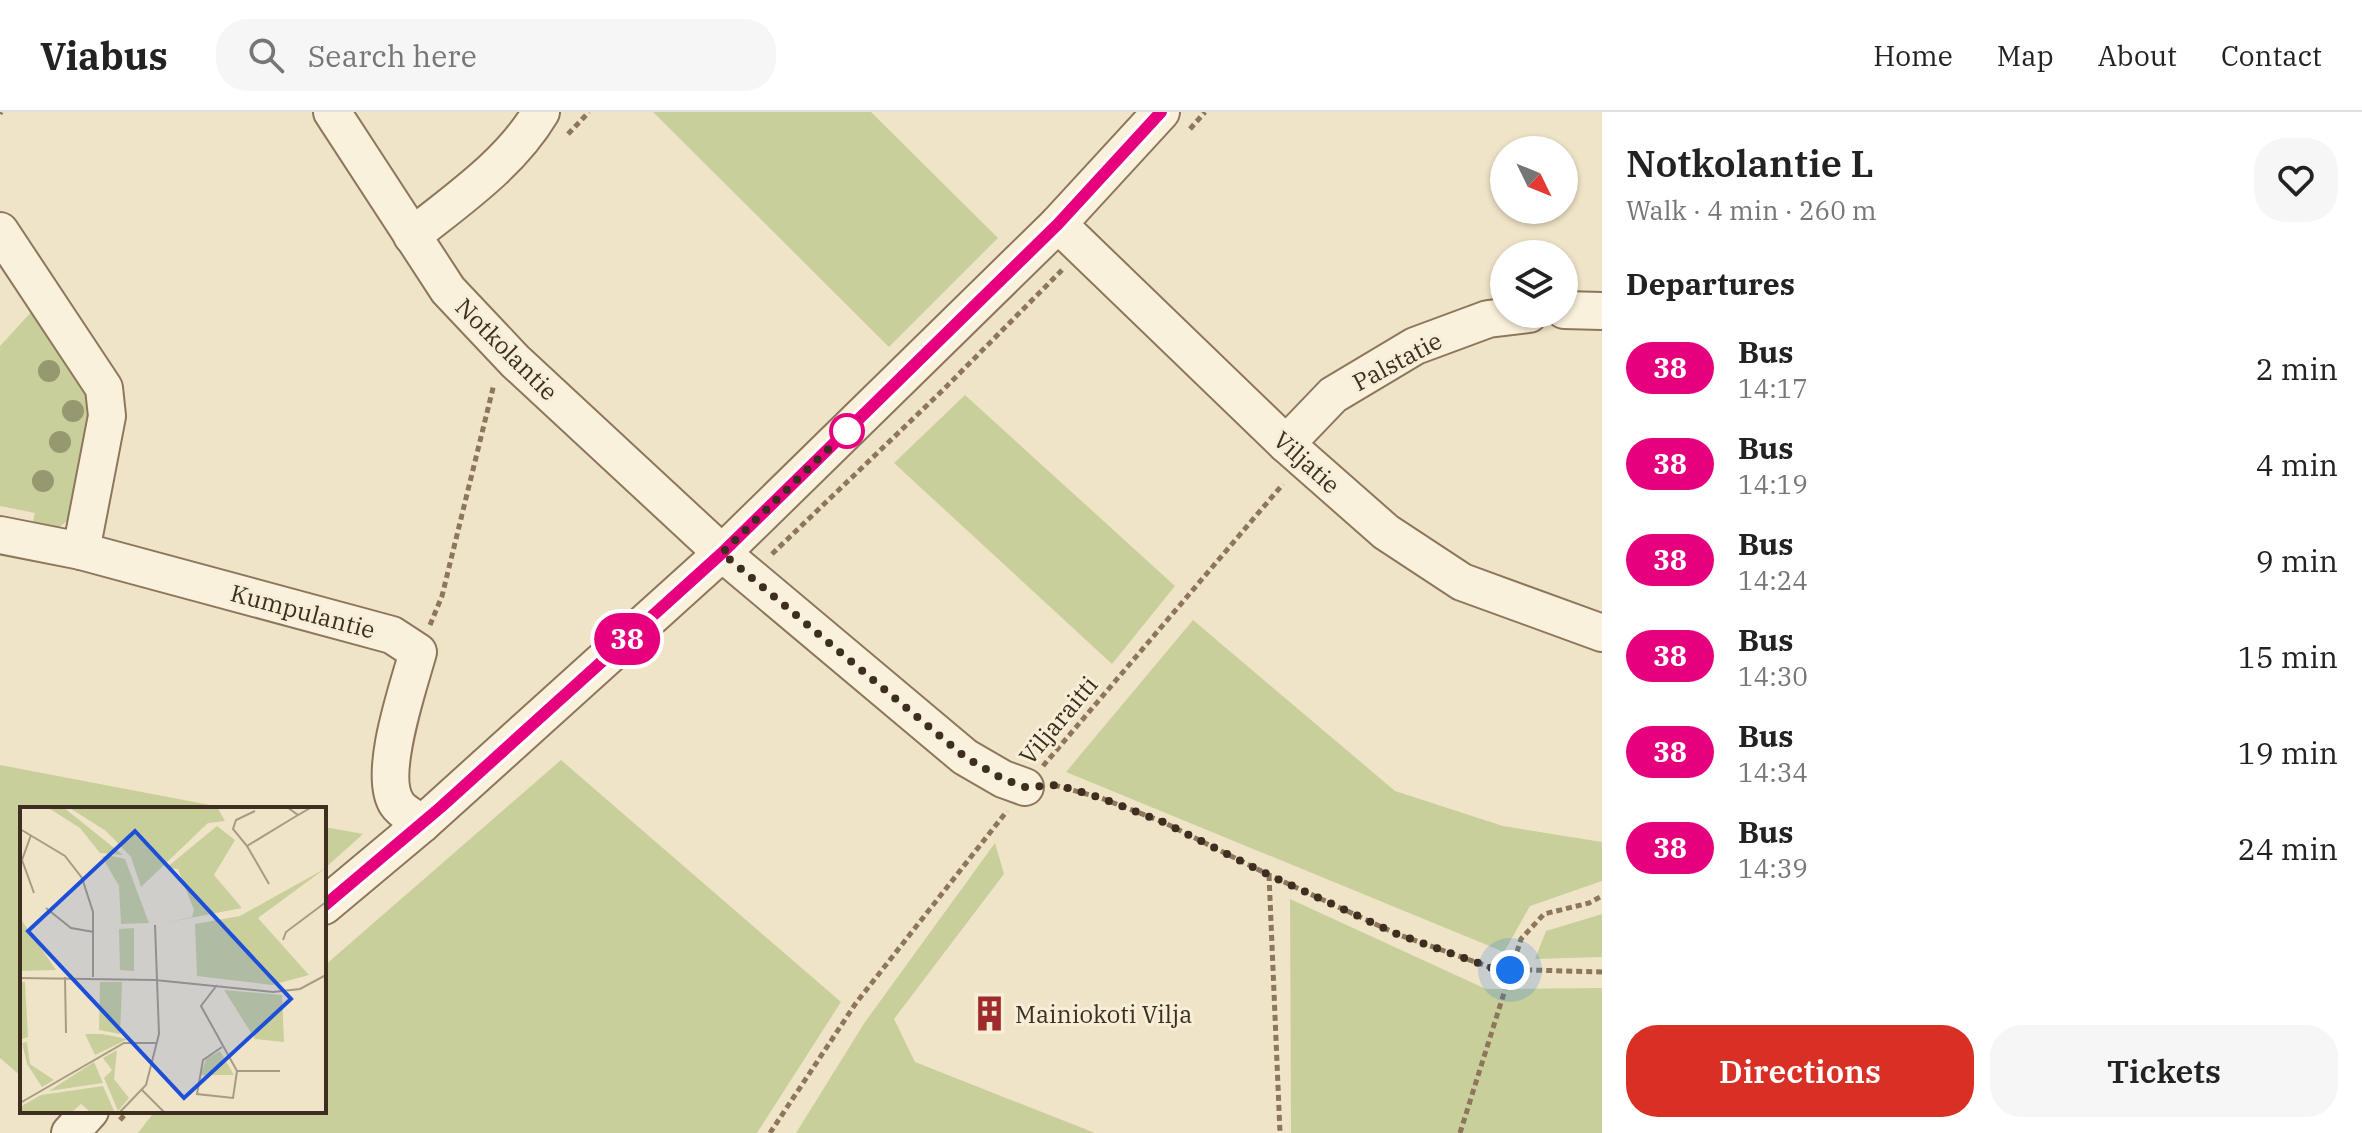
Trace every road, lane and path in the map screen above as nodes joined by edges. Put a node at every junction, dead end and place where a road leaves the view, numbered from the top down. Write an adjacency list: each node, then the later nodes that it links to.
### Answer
1 (332, 112): 6 (street, Notkolantie)
2 (541, 112): 6 (street)
3 (1161, 112): 4 (street)
4 (1058, 224): 11 (street, Viljatie); 14 (street)
5 (0, 231): 13 (street)
6 (412, 236): 10 (street, Notkolantie)
7 (1578, 310): 8 (street)
8 (1602, 311)
9 (1490, 319): 11 (street, Palstatie)
10 (511, 355): 14 (street, Notkolantie); 16 (path)
11 (1295, 452): 15 (street, Viljatie); 17 (path, Viljaraitti)
12 (0, 535): 13 (street, Kumpulantie)
13 (81, 551): 16 (street, Kumpulantie)
14 (722, 553): 17 (street, Notkolantie); 18 (street)
15 (1602, 633)
16 (418, 652): 18 (street)
17 (1025, 787): 19 (path); 26 (path, Viljaraitti)
18 (422, 824): 21 (street)
19 (1269, 875): 22 (path); 27 (path)
20 (1602, 896): 22 (path)
21 (326, 904)
22 (1510, 970): 23 (path); 28 (path)
23 (1602, 972)
24 (88, 1113): 25 (street)
25 (70, 1133)
26 (770, 1133)
27 (1280, 1133)
28 (1460, 1133)

